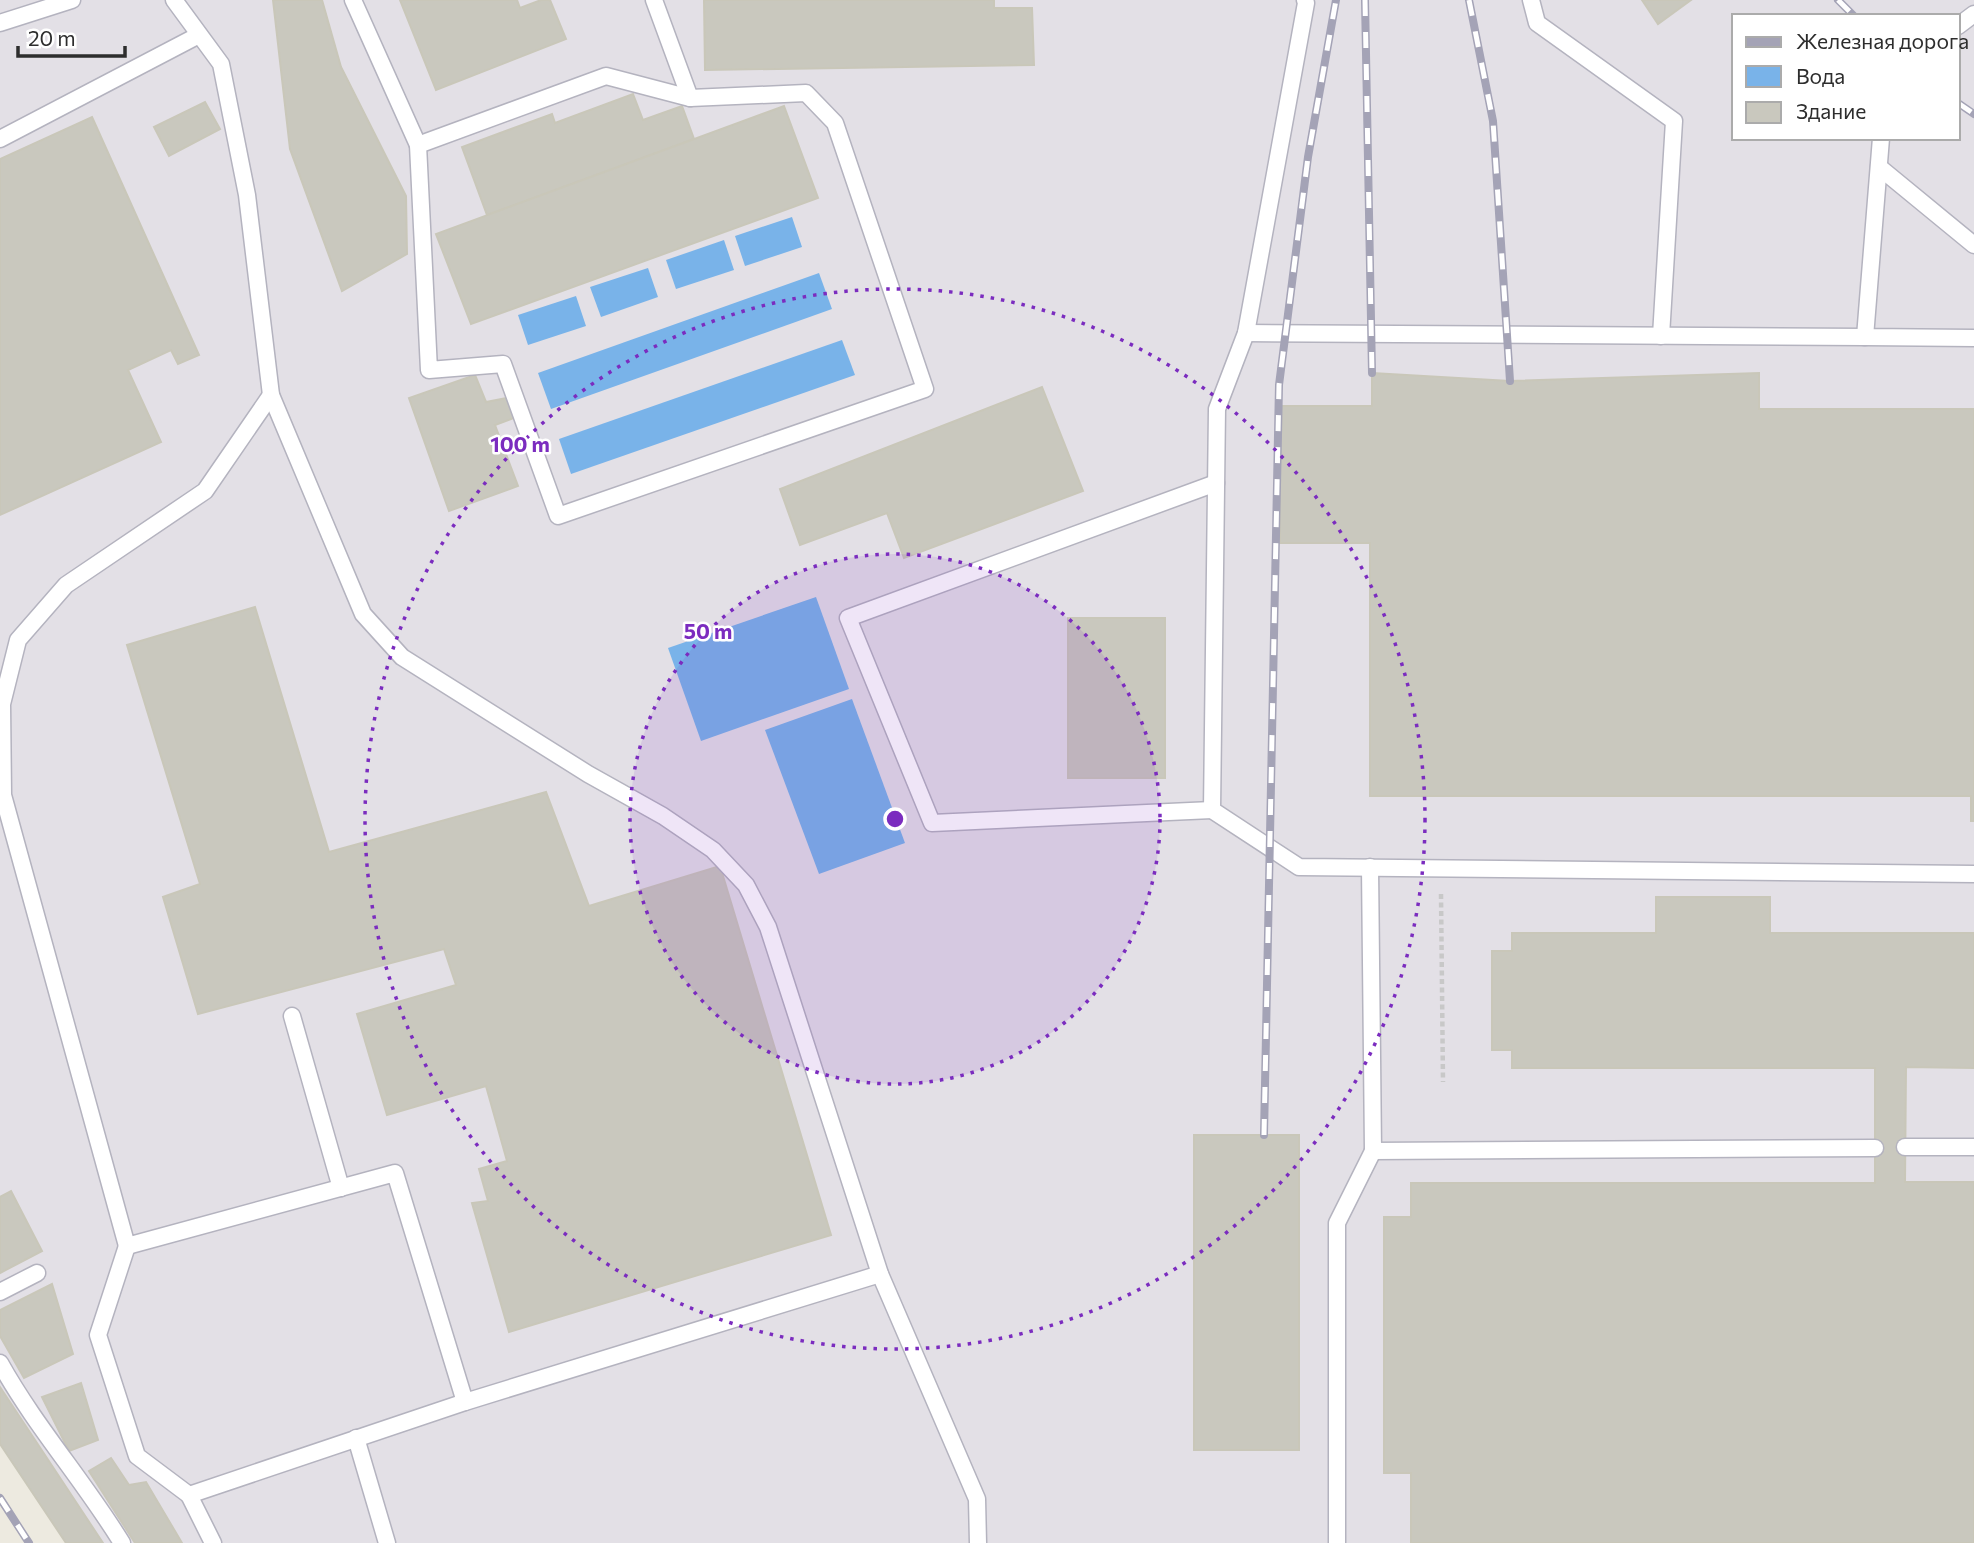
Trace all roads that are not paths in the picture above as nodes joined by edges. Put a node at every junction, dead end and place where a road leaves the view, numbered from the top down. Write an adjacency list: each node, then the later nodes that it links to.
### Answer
1 (72, 0): 7 (lane)
2 (174, 0): 8 (lane)
3 (353, 0): 12 (lane)
4 (654, 0): 9 (lane)
5 (1305, 0): 15 (lane)
6 (1531, 0): 16 (lane)
7 (0, 23)
8 (199, 35): 10 (lane); 19 (lane)
9 (690, 98): 12 (lane); 12 (lane)
10 (0, 138)
11 (1881, 140): 13 (lane)
12 (418, 145)
13 (1879, 167): 14 (lane); 17 (lane)
14 (1974, 244)
15 (1246, 333): 16 (lane); 20 (lane)
16 (1661, 336): 17 (lane)
17 (1865, 337): 18 (lane)
18 (1974, 338)
19 (271, 395): 30 (lane); 32 (lane)
20 (1216, 483): 21 (lane); 21 (lane)
21 (1212, 810): 22 (lane)
22 (1370, 867): 23 (lane); 28 (lane)
23 (1974, 874)
24 (292, 1016): 29 (lane)
25 (1905, 1147): 26 (lane)
26 (1974, 1147)
27 (1875, 1148): 28 (lane)
28 (1373, 1151): 42 (lane)
29 (341, 1188): 30 (lane); 35 (lane)
30 (127, 1246): 37 (lane)
31 (37, 1273): 33 (lane)
32 (880, 1274): 35 (lane); 41 (lane)
33 (0, 1292)
34 (0, 1363): 38 (lane)
35 (464, 1402): 36 (lane)
36 (356, 1438): 37 (lane); 40 (lane)
37 (189, 1495): 39 (lane)
38 (122, 1543)
39 (213, 1543)
40 (387, 1543)
41 (978, 1543)
42 (1337, 1543)

